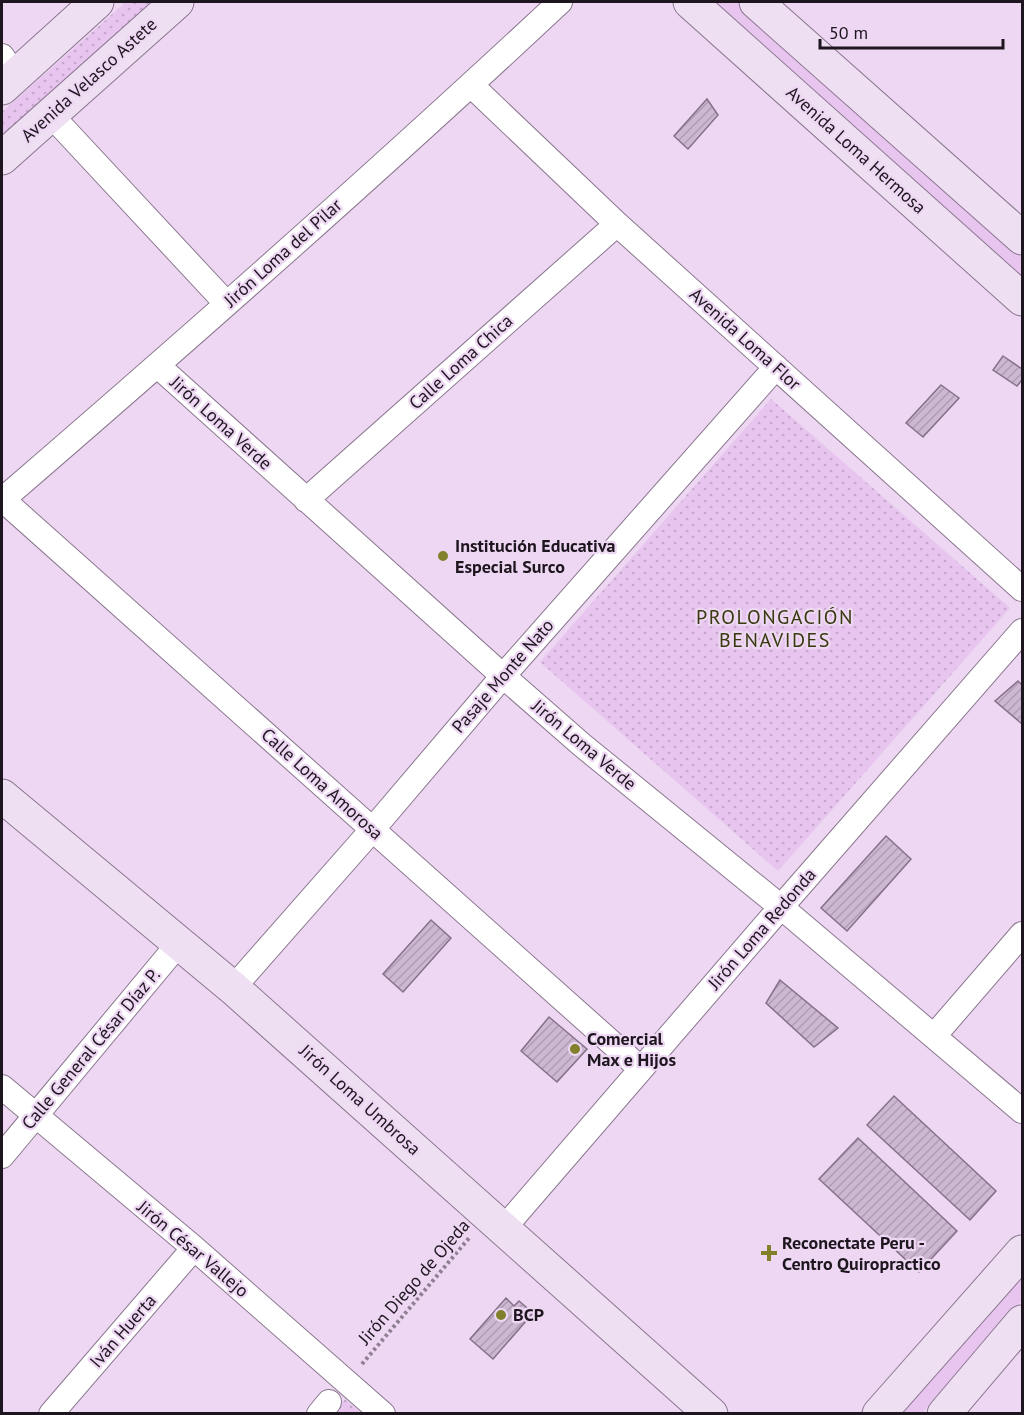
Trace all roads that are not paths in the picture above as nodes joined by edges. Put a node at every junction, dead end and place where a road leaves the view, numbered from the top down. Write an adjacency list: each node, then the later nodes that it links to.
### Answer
1 (97, 2): 6 (street)
2 (177, 2): 8 (street, Avenida Velasco Astete)
3 (560, 2): 7 (street, Jirón Loma del Pilar)
4 (690, 2): 12 (street, Avenida Loma Hermosa)
5 (756, 2): 11 (street)
6 (6, 73)
7 (471, 85): 10 (street, Avenida Loma Flor); 13 (street, Jirón Loma del Pilar)
8 (50, 114): 9 (street, Avenida Velasco Astete); 13 (street)
9 (2, 158)
10 (617, 224): 15 (street, Avenida Loma Flor); 17 (street, Calle Loma Chica)
11 (1023, 238)
12 (1023, 299)
13 (226, 303): 14 (street, Jirón Loma del Pilar)
14 (158, 366): 16 (street, Jirón Loma del Pilar); 17 (street, Jirón Loma Verde)
15 (776, 367): 18 (street, Avenida Loma Flor); 20 (street, Pasaje Monte Nato)
16 (2, 499): 22 (street, Calle Loma Amorosa)
17 (306, 500): 20 (street, Jirón Loma Verde)
18 (1023, 589)
19 (1023, 631): 23 (street, Jirón Loma Redonda)
20 (502, 676): 22 (street, Pasaje Monte Nato); 23 (street, Jirón Loma Verde)
21 (2, 796): 25 (street, Jirón Loma Umbrosa)
22 (372, 830): 26 (street, Pasaje Monte Nato); 28 (street, Calle Loma Amorosa)
23 (781, 907): 27 (street, Jirón Loma Verde); 28 (street, Jirón Loma Redonda)
24 (1023, 934): 27 (street)
25 (180, 942): 26 (street, Jirón Loma Umbrosa); 31 (street, Calle General César Díaz P.)
26 (233, 988): 33 (street, Jirón Loma Umbrosa)
27 (934, 1036): 30 (street, Jirón Loma Verde)
28 (641, 1069): 33 (street, Jirón Loma Redonda)
29 (2, 1087): 31 (street, Jirón César Vallejo)
30 (1023, 1111)
31 (35, 1116): 32 (street, Calle General César Díaz P.); 34 (street, Jirón César Vallejo)
32 (2, 1156)
33 (497, 1222): 39 (street, Jirón Loma Umbrosa)
34 (194, 1248): 37 (street, Iván Huerta); 38 (street, Jirón César Vallejo)
35 (1023, 1251): 40 (street)
36 (1023, 1322): 41 (street)
37 (51, 1413)
38 (383, 1413)
39 (711, 1413)
40 (879, 1413)
41 (944, 1413)

